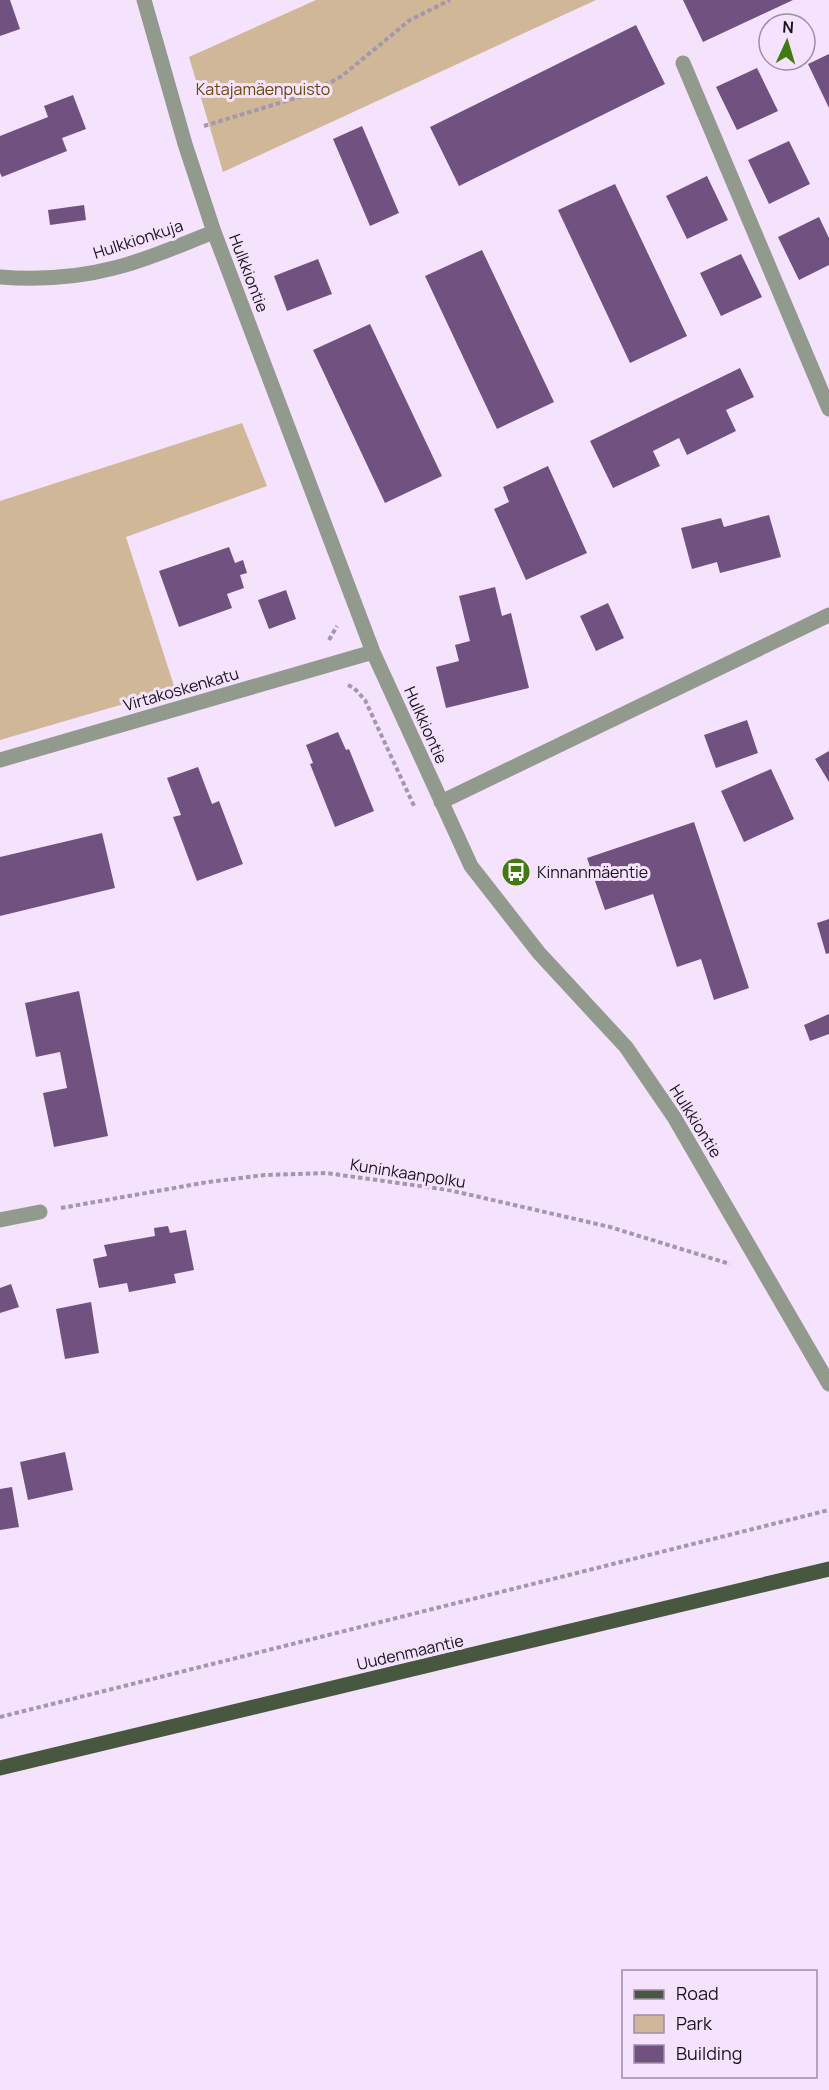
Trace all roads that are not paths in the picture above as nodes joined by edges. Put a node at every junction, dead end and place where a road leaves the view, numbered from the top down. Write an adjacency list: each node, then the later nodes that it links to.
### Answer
1 (144, 0): 3 (street, Hulkkiontie)
2 (683, 63): 5 (street)
3 (214, 232): 4 (street, Hulkkionkuja); 7 (street, Hulkkiontie)
4 (0, 277)
5 (829, 409)
6 (829, 615): 9 (street)
7 (373, 652): 8 (street, Virtakoskenkatu); 9 (street, Hulkkiontie)
8 (0, 760)
9 (441, 802): 12 (street, Hulkkiontie)
10 (40, 1212): 11 (street)
11 (0, 1220)
12 (829, 1384)
13 (829, 1569): 14 (main road, Uudenmaantie)
14 (0, 1768)

